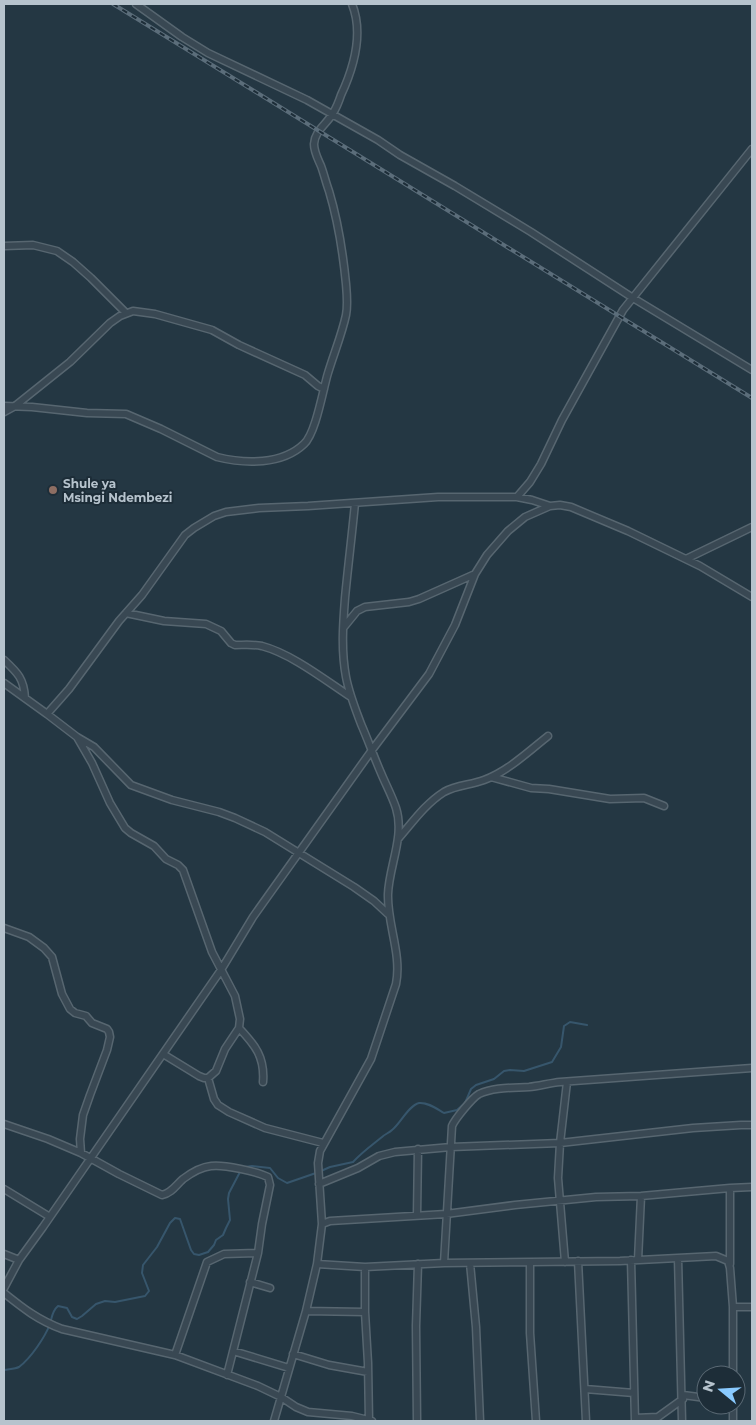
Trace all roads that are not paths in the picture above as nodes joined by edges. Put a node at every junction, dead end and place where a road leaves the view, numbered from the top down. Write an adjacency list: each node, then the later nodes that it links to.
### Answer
1 (136, 4): 3 (street)
2 (352, 4): 3 (street)
3 (333, 114): 6 (street); 9 (street)
4 (752, 150): 6 (street)
5 (4, 246): 7 (street)
6 (633, 298): 8 (street); 13 (street)
7 (126, 313): 9 (street); 11 (street)
8 (752, 370)
9 (324, 389): 11 (street)
10 (4, 406): 11 (street)
11 (15, 406): 12 (street)
12 (4, 412)
13 (517, 497): 14 (street); 15 (street)
14 (355, 503): 20 (street); 21 (street)
15 (550, 506): 17 (street); 18 (street)
16 (752, 527): 17 (street)
17 (686, 559): 19 (street)
18 (475, 574): 21 (street); 29 (street)
19 (752, 597)
20 (126, 613): 24 (street); 26 (street)
21 (343, 628): 24 (street)
22 (4, 660): 25 (street)
23 (4, 683): 25 (street)
24 (351, 697): 29 (street)
25 (25, 698): 26 (street)
26 (48, 714): 28 (street)
27 (548, 736): 30 (street)
28 (77, 737): 33 (street); 36 (street)
29 (372, 750): 32 (street); 33 (street)
30 (491, 777): 31 (street); 32 (street)
31 (664, 806)
32 (397, 840): 34 (street)
33 (298, 853): 34 (street); 36 (street)
34 (388, 914): 45 (street)
35 (4, 928): 49 (street)
36 (221, 970): 37 (street); 38 (street)
37 (239, 1028): 40 (street); 41 (street)
38 (163, 1054): 40 (street); 50 (street)
39 (752, 1068): 42 (street)
40 (208, 1078): 45 (street)
41 (264, 1082)
42 (567, 1082): 46 (street); 47 (street)
43 (4, 1124): 49 (street)
44 (752, 1125): 46 (street)
45 (323, 1143): 51 (street)
46 (560, 1143): 47 (street); 56 (street)
47 (451, 1147): 48 (street); 57 (street)
48 (418, 1149): 51 (street); 58 (street)
49 (81, 1153): 50 (street)
50 (90, 1158): 59 (street); 61 (street)
51 (319, 1184): 60 (street)
52 (752, 1187): 53 (street)
53 (730, 1188): 55 (street); 73 (street)
54 (4, 1189): 59 (street)
55 (641, 1196): 56 (street); 65 (street)
56 (559, 1201): 57 (street); 67 (street)
57 (446, 1214): 58 (street); 68 (street)
58 (417, 1215): 60 (street)
59 (50, 1216): 64 (street)
60 (322, 1224): 71 (street)
61 (258, 1253): 75 (street); 85 (street)
62 (4, 1254): 64 (street)
63 (678, 1258): 65 (street); 73 (street); 93 (street)
64 (19, 1260): 76 (street)
65 (635, 1260): 66 (street); 91 (street)
66 (578, 1261): 67 (street); 90 (street)
67 (565, 1262): 70 (street)
68 (444, 1263): 69 (street); 72 (street)
69 (470, 1263): 70 (street); 99 (street)
70 (530, 1263): 100 (street)
71 (317, 1264): 74 (street); 81 (street)
72 (418, 1264): 74 (street); 98 (street)
73 (730, 1264): 79 (street)
74 (365, 1266): 82 (street)
75 (250, 1282): 77 (street); 83 (street)
76 (4, 1288)
77 (270, 1288)
78 (4, 1293): 85 (street)
79 (733, 1306): 80 (street); 86 (street)
80 (752, 1307)
81 (306, 1311): 82 (street); 84 (street)
82 (365, 1312): 88 (street)
83 (233, 1351): 87 (street); 89 (street)
84 (293, 1354): 87 (street); 88 (street)
85 (175, 1355): 89 (street)
86 (733, 1365)
87 (289, 1368): 92 (street)
88 (368, 1372): 97 (street)
89 (227, 1375): 92 (street)
90 (585, 1389): 91 (street); 101 (street)
91 (634, 1393): 95 (street)
92 (281, 1397): 96 (street); 97 (street)
93 (682, 1397): 94 (street); 95 (street); 102 (street)
94 (696, 1398)
95 (635, 1420)
96 (274, 1421)
97 (370, 1421)
98 (417, 1421)
99 (480, 1421)
100 (536, 1421)
101 (586, 1421)
102 (682, 1421)

